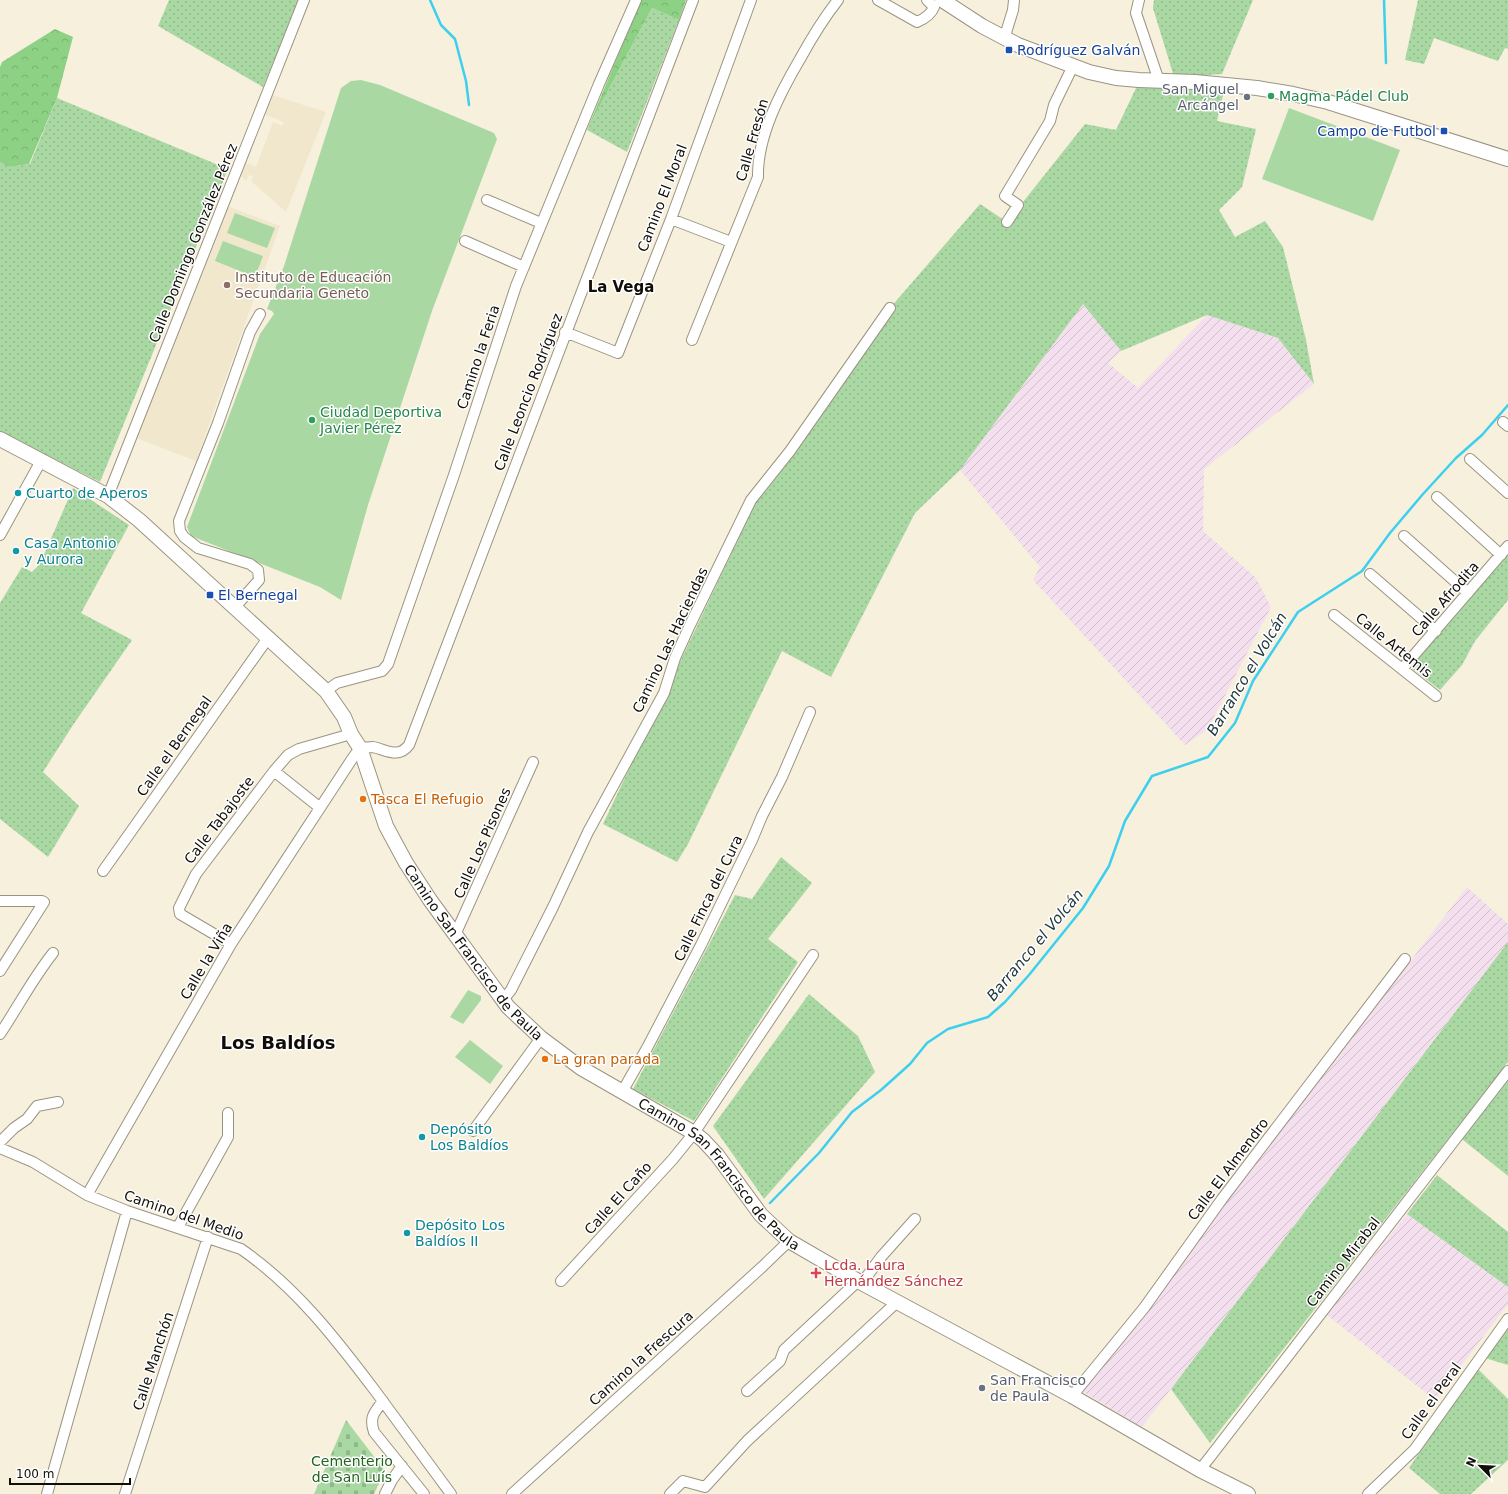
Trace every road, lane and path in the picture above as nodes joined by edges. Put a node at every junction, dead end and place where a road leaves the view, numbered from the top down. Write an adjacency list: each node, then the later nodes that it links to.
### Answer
1 (304, 0): 30 (street, Calle Domingo González Pérez)
2 (636, 0): 18 (street, Camino la Feria)
3 (693, 0): 24 (street, Calle Leoncio Rodríguez)
4 (751, 0): 16 (street, Camino El Moral)
5 (838, 0): 20 (street, Calle Fresón)
6 (878, 0): 7 (street)
7 (927, 0)
8 (942, 0): 11 (main road)
9 (1014, 0): 11 (street)
10 (1139, 0): 13 (street)
11 (1004, 39): 12 (main road)
12 (1073, 66): 13 (main road); 17 (street)
13 (1159, 81): 14 (main road)
14 (1508, 160)
15 (487, 200): 18 (street)
16 (671, 219): 20 (street); 24 (street, Camino El Moral)
17 (1007, 222)
18 (541, 223): 21 (street, Camino la Feria)
19 (465, 241): 21 (street)
20 (731, 242): 25 (street, Calle Fresón)
21 (524, 267): 43 (street, Camino la Feria)
22 (890, 308): 59 (street, Camino Las Haciendas)
23 (260, 314): 38 (street)
24 (565, 332): 47 (street, Calle Leoncio Rodríguez)
25 (692, 340)
26 (0, 440): 28 (main road, Camino San Francisco de Paula)
27 (1470, 459): 29 (street)
28 (41, 461): 30 (main road, Camino San Francisco de Paula); 32 (street)
29 (1508, 494)
30 (108, 496): 38 (main road, Camino San Francisco de Paula)
31 (1437, 498): 35 (street)
32 (0, 535)
33 (1404, 536): 37 (street)
34 (1508, 546): 35 (street, Calle Afrodita)
35 (1501, 555): 37 (street, Calle Afrodita)
36 (1370, 574): 40 (street)
37 (1468, 593): 40 (street, Calle Afrodita)
38 (234, 607): 41 (main road, Camino San Francisco de Paula)
39 (1334, 615): 42 (street, Calle Artemis)
40 (1436, 630): 42 (street, Calle Afrodita)
41 (268, 638): 43 (main road, Camino San Francisco de Paula); 51 (street, Calle el Bernegal)
42 (1402, 669): 44 (street, Calle Artemis)
43 (326, 691): 46 (main road, Camino San Francisco de Paula)
44 (1436, 696)
45 (810, 712): 63 (street, Calle Finca del Cura)
46 (351, 734): 47 (main road, Camino San Francisco de Paula); 49 (street, Calle Tabajoste)
47 (360, 748): 50 (street, Calle la Viña); 53 (main road, Camino San Francisco de Paula)
48 (533, 762): 53 (street, Calle Los Pisones)
49 (274, 771): 50 (street); 54 (street, Calle Tabajoste)
50 (320, 807): 54 (street, Calle la Viña)
51 (103, 871)
52 (0, 901): 58 (street)
53 (455, 934): 59 (main road, Camino San Francisco de Paula)
54 (231, 944): 70 (street, Calle la Viña)
55 (53, 953): 60 (street)
56 (813, 955): 67 (street, Calle El Caño)
57 (1405, 959): 81 (street, Calle El Almendro)
58 (0, 971)
59 (503, 1000): 61 (main road, Camino San Francisco de Paula)
60 (0, 1034)
61 (541, 1038): 63 (main road, Camino San Francisco de Paula); 66 (street)
62 (1508, 1071): 84 (street, Camino Mirabal)
63 (622, 1092): 67 (main road, Camino San Francisco de Paula)
64 (58, 1102): 68 (street)
65 (228, 1113): 73 (street)
66 (473, 1131)
67 (694, 1133): 75 (main road, Camino San Francisco de Paula); 76 (street, Calle El Caño)
68 (0, 1142)
69 (0, 1148): 70 (street, Camino del Medio)
70 (87, 1194): 71 (street, Camino del Medio)
71 (127, 1211): 73 (street, Camino del Medio); 86 (street)
72 (915, 1219): 77 (street)
73 (178, 1227): 74 (street, Camino del Medio)
74 (208, 1237): 82 (street, Camino del Medio); 87 (street, Calle Manchón)
75 (789, 1241): 77 (main road, Camino San Francisco de Paula); 90 (street, Camino la Frescura)
76 (561, 1281)
77 (860, 1282): 78 (main road, Camino San Francisco de Paula); 80 (street)
78 (897, 1302): 81 (main road, Camino San Francisco de Paula); 91 (street)
79 (1508, 1318): 93 (street, Calle el Peral)
80 (747, 1391)
81 (1072, 1396): 84 (main road, Camino San Francisco de Paula)
82 (383, 1401): 83 (street); 89 (street, Camino del Medio)
83 (402, 1466): 85 (street); 88 (street)
84 (1200, 1470): 92 (main road, Camino San Francisco de Paula)
85 (388, 1492)
86 (47, 1494)
87 (125, 1494)
88 (424, 1494)
89 (451, 1494)
90 (512, 1494)
91 (670, 1494)
92 (1248, 1494)
93 (1368, 1494)

